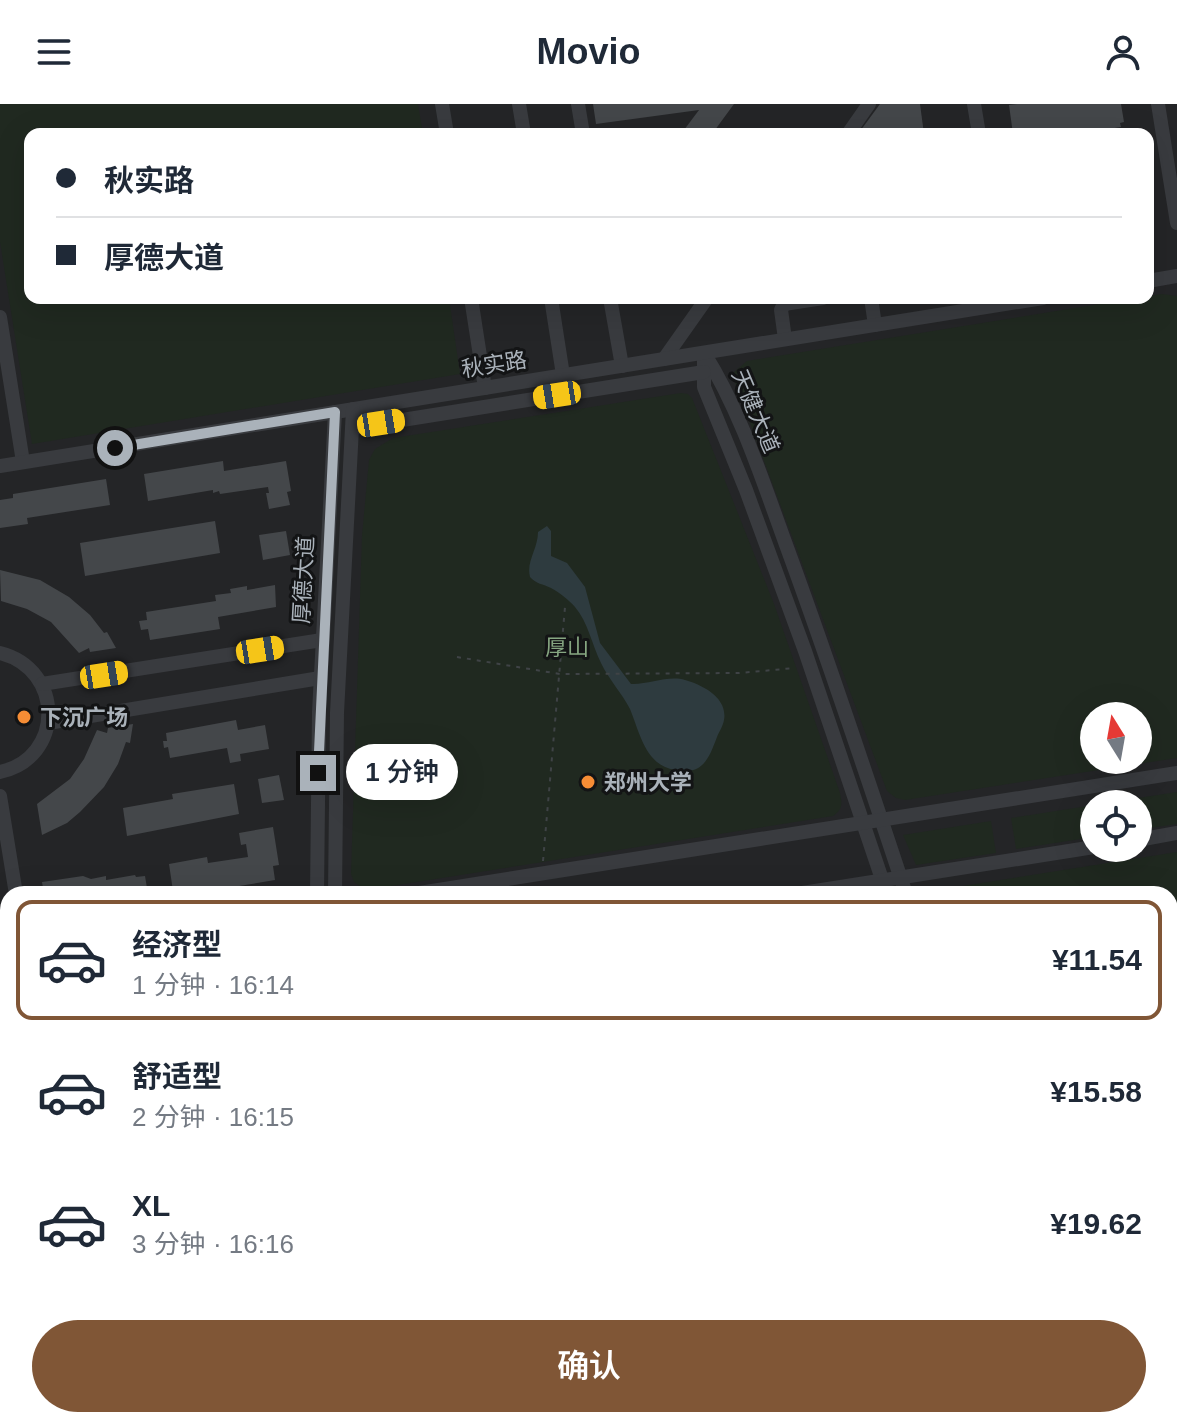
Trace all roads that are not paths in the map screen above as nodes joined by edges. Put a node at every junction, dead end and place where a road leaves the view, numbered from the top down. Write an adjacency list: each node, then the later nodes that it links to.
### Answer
1 (442, 104): 7 (lane)
2 (519, 104): 8 (lane)
3 (578, 104): 9 (lane)
4 (869, 104): 10 (lane)
5 (974, 104): 11 (lane)
6 (1158, 104): 12 (lane)
7 (446, 128)
8 (523, 128)
9 (582, 128)
10 (852, 128)
11 (978, 128)
12 (1177, 223)
13 (1177, 276): 14 (lane)
14 (1154, 280)
15 (472, 304): 31 (lane)
16 (552, 304): 30 (lane)
17 (611, 304): 28 (lane)
18 (703, 304): 27 (lane)
19 (784, 304): 24 (lane)
20 (872, 304): 23 (lane)
21 (987, 304): 23 (lane, 秋实路)
22 (0, 317): 25 (lane)
23 (875, 325): 24 (lane, 秋实路)
24 (785, 339): 26 (lane, 秋实路)
25 (2, 340): 35 (lane)
26 (704, 353): 27 (lane, 秋实路); 29 (lane, 天健大道); 45 (lane, 天健大道)
27 (664, 359): 28 (lane, 秋实路)
28 (622, 366): 30 (lane, 秋实路)
29 (704, 372): 34 (lane); 46 (lane, 天健大道)
30 (563, 375): 31 (lane, 秋实路)
31 (485, 388): 32 (lane, 秋实路)
32 (353, 409): 33 (lane, 秋实路); 34 (lane, 厚德大道)
33 (335, 412): 35 (lane, 秋实路); 37 (lane, 厚德大道)
34 (352, 428): 53 (lane, 厚德大道)
35 (23, 462): 36 (lane, 秋实路)
36 (0, 466)
37 (322, 640): 39 (lane, 厚德大道); 40 (lane)
38 (0, 653): 40 (lane)
39 (320, 678): 41 (lane); 52 (lane, 厚德大道)
40 (42, 684): 41 (lane)
41 (48, 723): 42 (lane)
42 (0, 772)
43 (1177, 773): 45 (lane)
44 (0, 796): 51 (lane)
45 (882, 819): 46 (lane); 50 (lane, 天健大道)
46 (863, 822): 54 (lane); 55 (lane, 天健大道)
47 (1177, 833): 48 (lane)
48 (1152, 837)
49 (1080, 849): 50 (lane)
50 (901, 877): 56 (lane); 57 (lane, 天健大道)
51 (15, 886)
52 (317, 886)
53 (335, 886)
54 (465, 886)
55 (884, 886)
56 (886, 886)
57 (904, 886)

